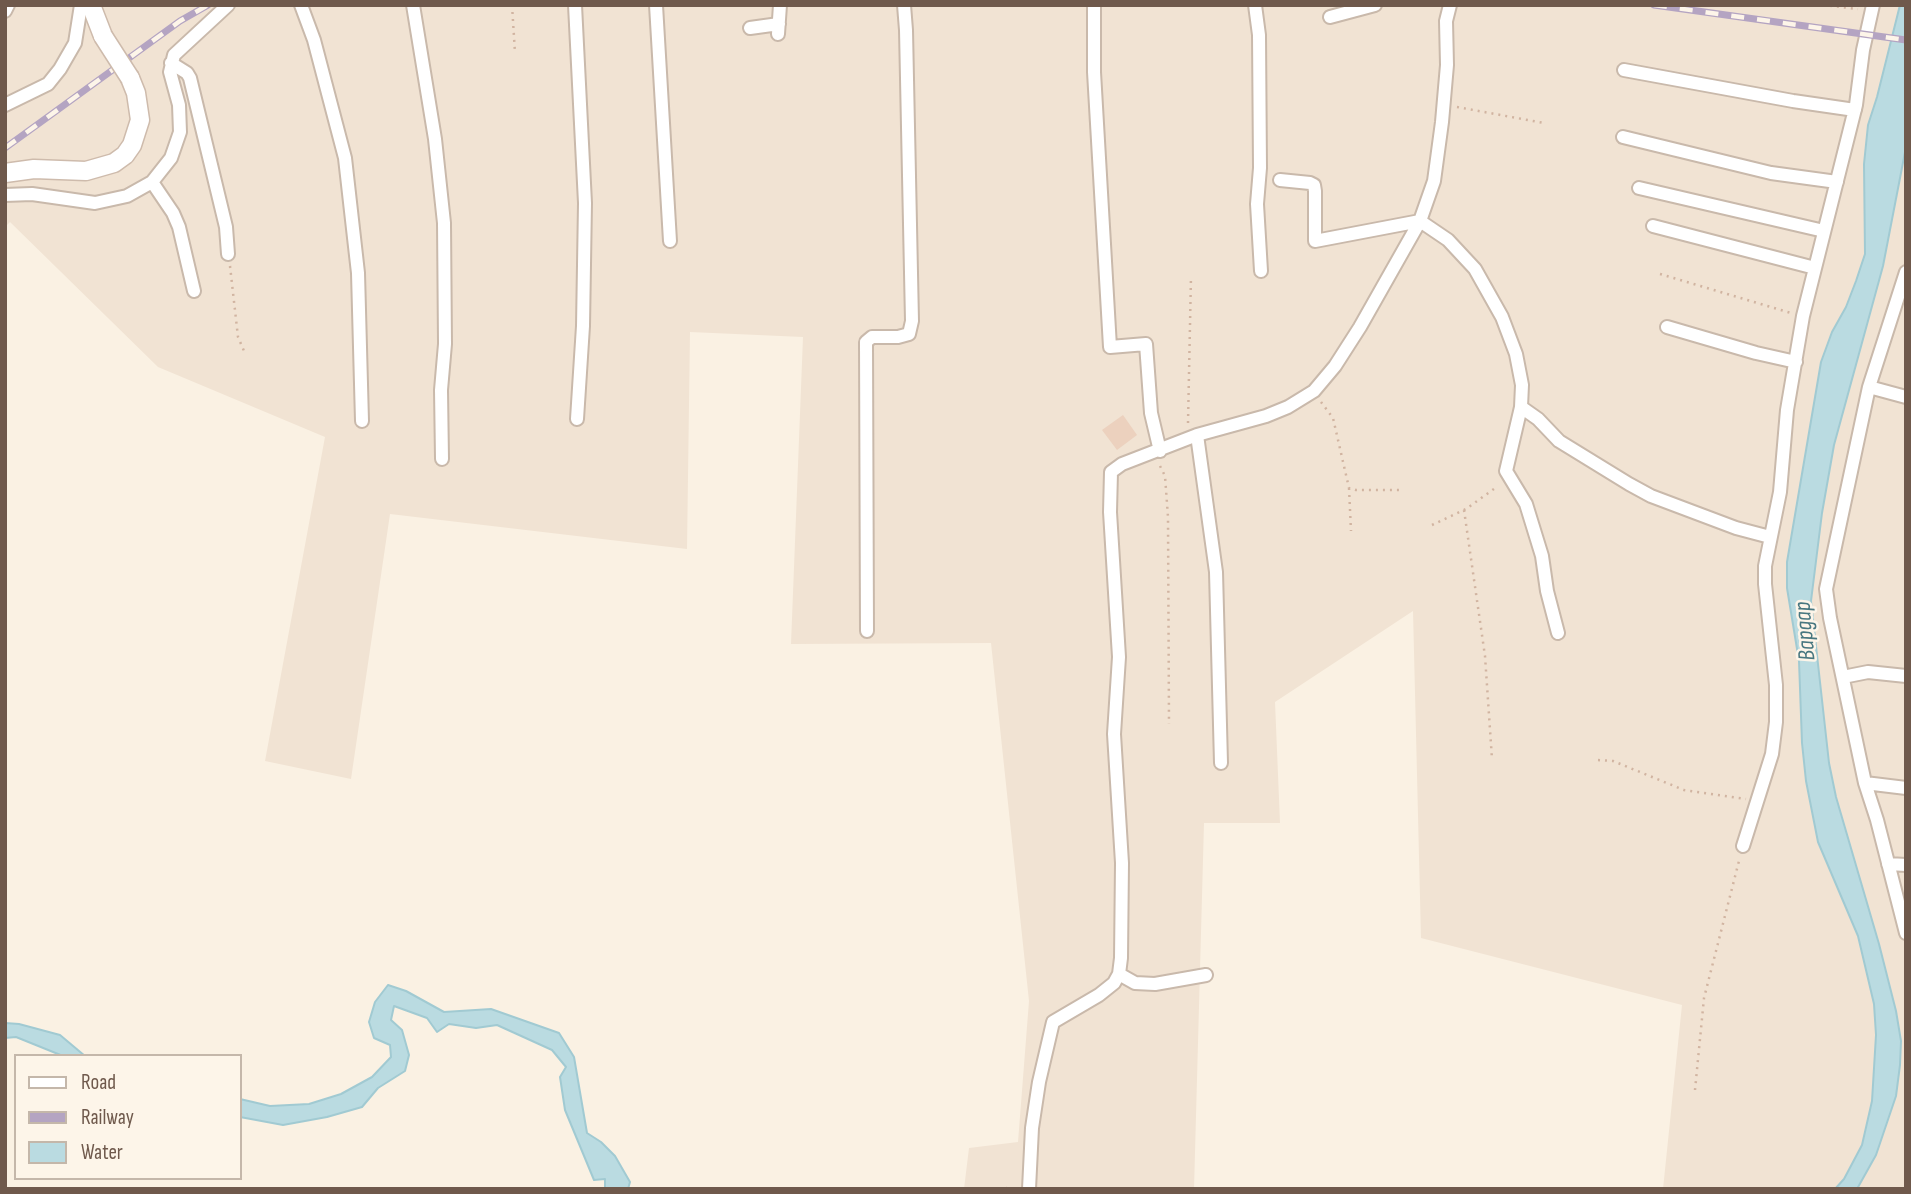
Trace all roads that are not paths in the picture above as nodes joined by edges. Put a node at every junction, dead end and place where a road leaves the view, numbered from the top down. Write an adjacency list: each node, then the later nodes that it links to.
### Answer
1 (8, 5): 16 (street)
2 (81, 5): 21 (street)
3 (91, 5): 24 (main road, bridge)
4 (228, 5): 19 (street)
5 (301, 5): 45 (street)
6 (413, 5): 48 (street)
7 (575, 5): 44 (street)
8 (656, 5): 33 (street)
9 (780, 5): 18 (street)
10 (904, 5): 50 (street)
11 (1094, 5): 47 (street)
12 (1255, 5): 36 (street)
13 (1375, 5): 17 (street)
14 (1450, 5): 30 (street)
15 (1873, 7): 22 (street)
16 (5, 11)
17 (1331, 17)
18 (750, 28)
19 (171, 63): 26 (street); 34 (street)
20 (1624, 70): 22 (street)
21 (5, 105)
22 (1855, 110): 27 (street)
23 (1623, 137): 27 (street)
24 (5, 173)
25 (1280, 180): 30 (street)
26 (152, 182): 29 (street); 38 (street)
27 (1837, 182): 32 (street)
28 (1639, 188): 32 (street)
29 (5, 195)
30 (1420, 221): 43 (street); 46 (street)
31 (1653, 226): 35 (street)
32 (1824, 231): 35 (street)
33 (670, 241)
34 (228, 254)
35 (1815, 268): 40 (street)
36 (1261, 271)
37 (1906, 272): 41 (street)
38 (194, 291)
39 (1667, 327): 40 (street)
40 (1796, 362): 49 (street)
41 (1869, 387): 42 (street); 53 (street)
42 (1906, 397)
43 (1521, 407): 49 (street); 51 (street)
44 (577, 419)
45 (362, 421)
46 (1192, 438): 47 (street); 54 (street)
47 (1156, 452): 61 (street)
48 (442, 459)
49 (1770, 537): 57 (street)
50 (867, 631)
51 (1558, 633)
52 (1906, 676): 53 (street)
53 (1843, 677): 55 (street)
54 (1221, 763)
55 (1865, 783): 56 (street); 58 (street)
56 (1906, 788)
57 (1743, 846)
58 (1888, 863): 59 (street); 60 (street)
59 (1906, 865)
60 (1906, 933)
61 (1119, 974): 62 (street); 63 (street)
62 (1206, 975)
63 (1029, 1189)

